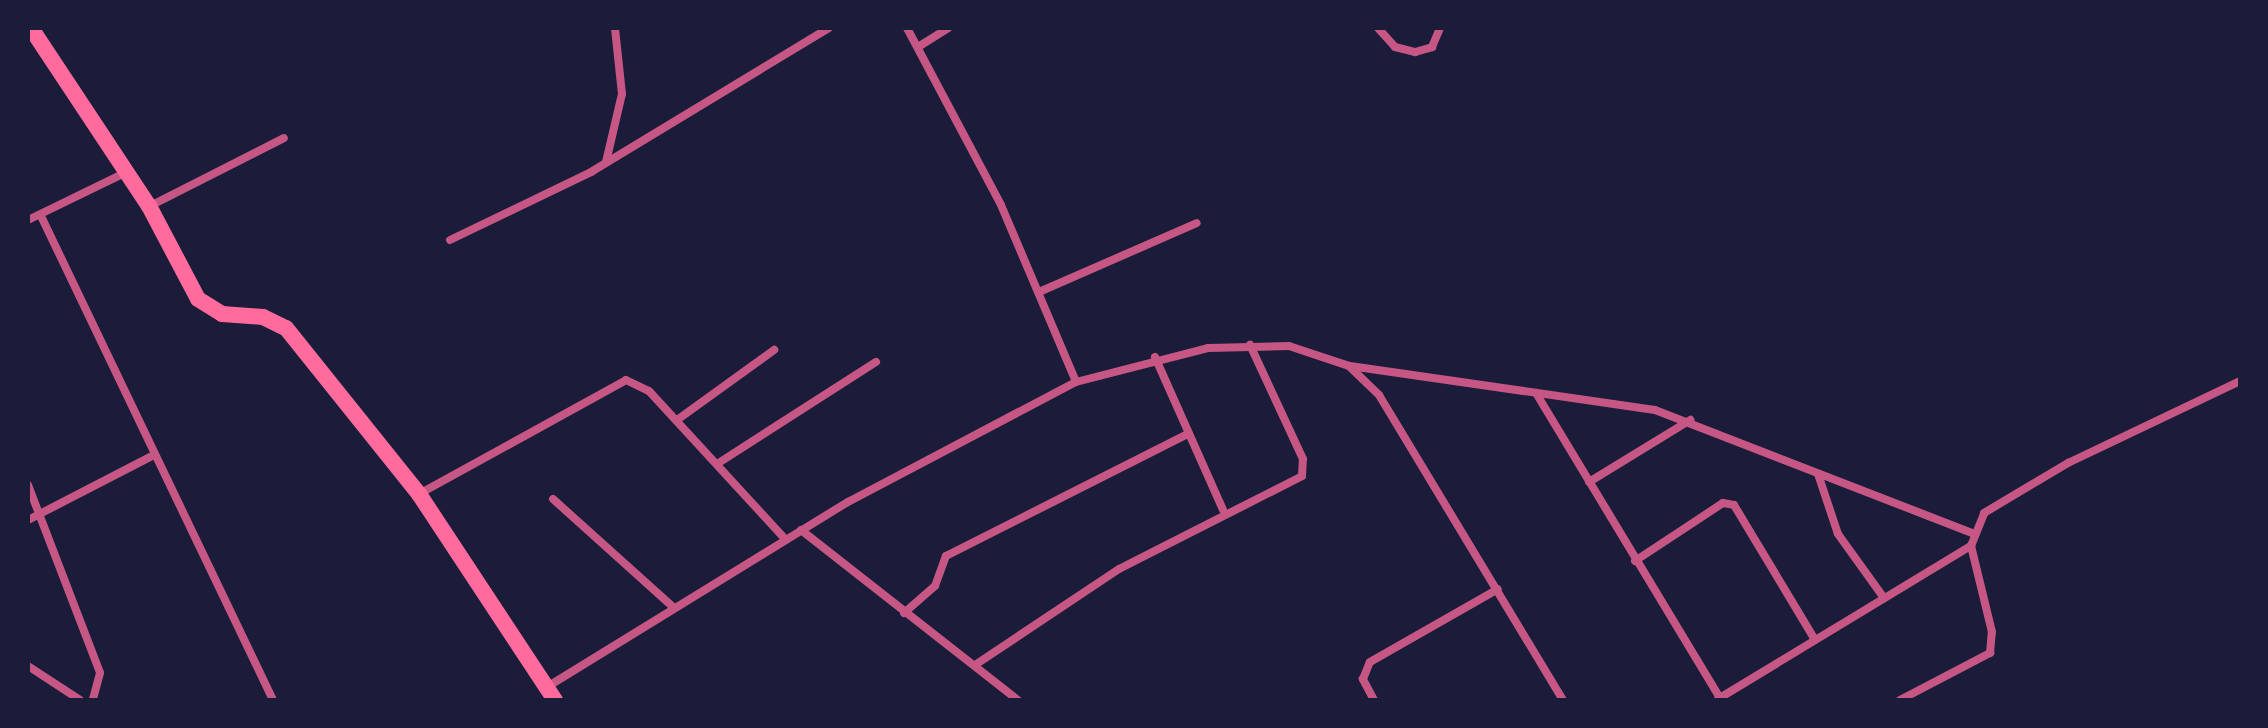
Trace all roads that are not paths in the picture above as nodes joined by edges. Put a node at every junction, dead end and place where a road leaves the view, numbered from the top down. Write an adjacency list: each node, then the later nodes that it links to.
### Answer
1 (31, 28): 11 (main road)
2 (615, 28): 10 (street)
3 (829, 28): 10 (street)
4 (907, 28): 8 (street)
5 (949, 28): 8 (street)
6 (1378, 28): 7 (street)
7 (1440, 28)
8 (918, 47): 17 (street)
9 (284, 138): 12 (street)
10 (606, 162): 16 (street)
11 (127, 172): 12 (main road); 13 (street)
12 (149, 206): 34 (main road)
13 (41, 216): 14 (street); 29 (street)
14 (28, 220)
15 (1197, 223): 17 (street)
16 (450, 240)
17 (1039, 292): 24 (street)
18 (1250, 345): 20 (street); 22 (street); 36 (street)
19 (774, 350): 26 (street)
20 (1155, 357): 24 (street); 28 (street)
21 (876, 362): 30 (street)
22 (1349, 366): 25 (street); 44 (street)
23 (2240, 381): 40 (street)
24 (1076, 382): 39 (street)
25 (1536, 393): 27 (street); 32 (street)
26 (677, 420): 30 (street); 34 (street)
27 (1690, 420): 31 (street); 32 (street)
28 (1188, 434): 36 (street); 47 (street)
29 (154, 455): 37 (street); 55 (street)
30 (717, 464): 41 (street)
31 (1818, 474): 40 (street); 45 (street)
32 (1589, 482): 43 (street)
33 (28, 485): 37 (street)
34 (419, 494): 51 (main road)
35 (553, 499): 46 (street)
36 (1223, 510): 49 (street)
37 (40, 514): 38 (street); 54 (street)
38 (28, 520)
39 (801, 530): 41 (street); 47 (street)
40 (1972, 533): 42 (street)
41 (785, 539): 46 (street)
42 (1971, 546): 45 (street); 59 (street)
43 (1635, 561): 48 (street); 52 (street)
44 (1498, 589): 57 (street); 58 (street)
45 (1884, 598): 48 (street)
46 (674, 608): 51 (street)
47 (904, 613): 49 (street)
48 (1815, 640): 52 (street)
49 (975, 665): 56 (street)
50 (28, 666): 53 (street)
51 (550, 694)
52 (1719, 699)
53 (80, 700)
54 (93, 700)
55 (273, 700)
56 (1018, 700)
57 (1374, 700)
58 (1563, 700)
59 (1900, 700)

